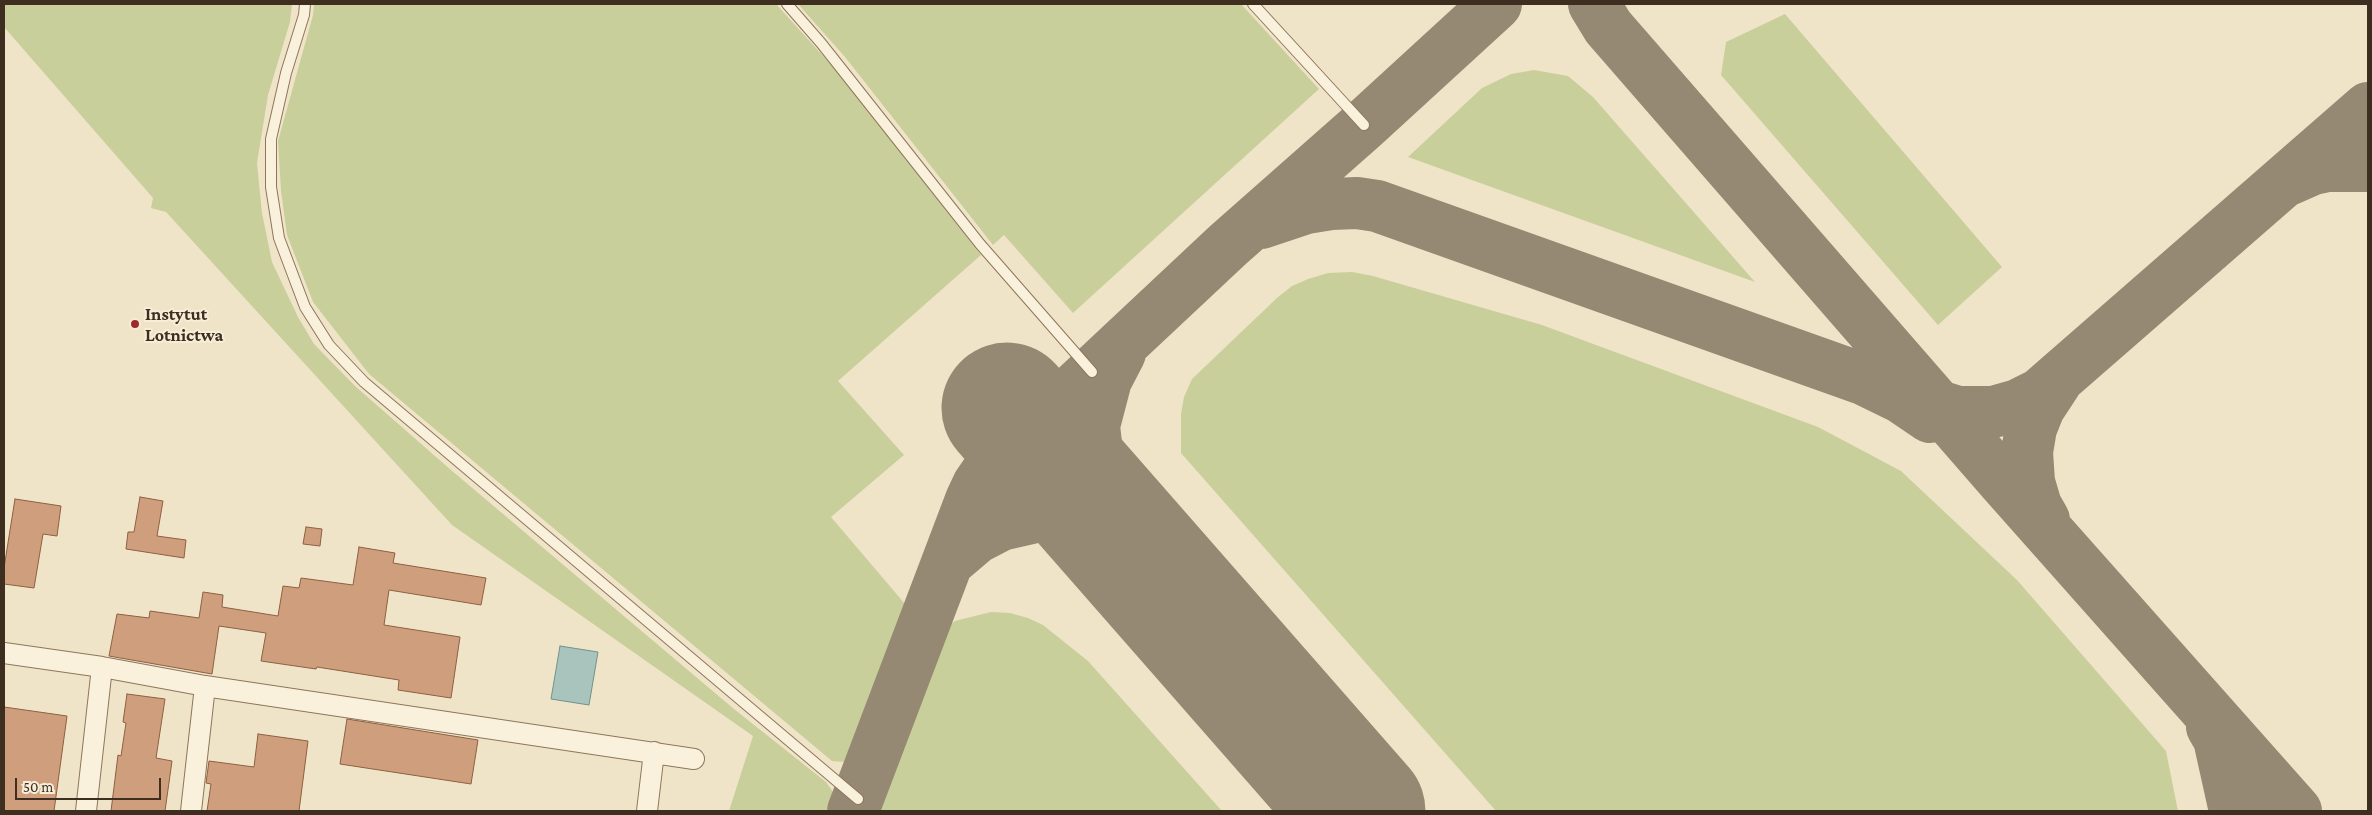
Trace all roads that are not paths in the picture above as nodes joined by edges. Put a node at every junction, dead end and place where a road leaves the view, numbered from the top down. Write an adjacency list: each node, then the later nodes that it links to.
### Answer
1 (305, 4): 11 (lane)
2 (787, 4): 5 (lane)
3 (1253, 4): 4 (lane)
4 (1364, 125)
5 (1092, 372)
6 (4, 653): 7 (street)
7 (102, 667): 8 (street); 12 (street)
8 (205, 686): 9 (street); 13 (street)
9 (654, 752): 10 (street); 14 (street)
10 (694, 759)
11 (858, 799)
12 (86, 811)
13 (191, 811)
14 (647, 811)

